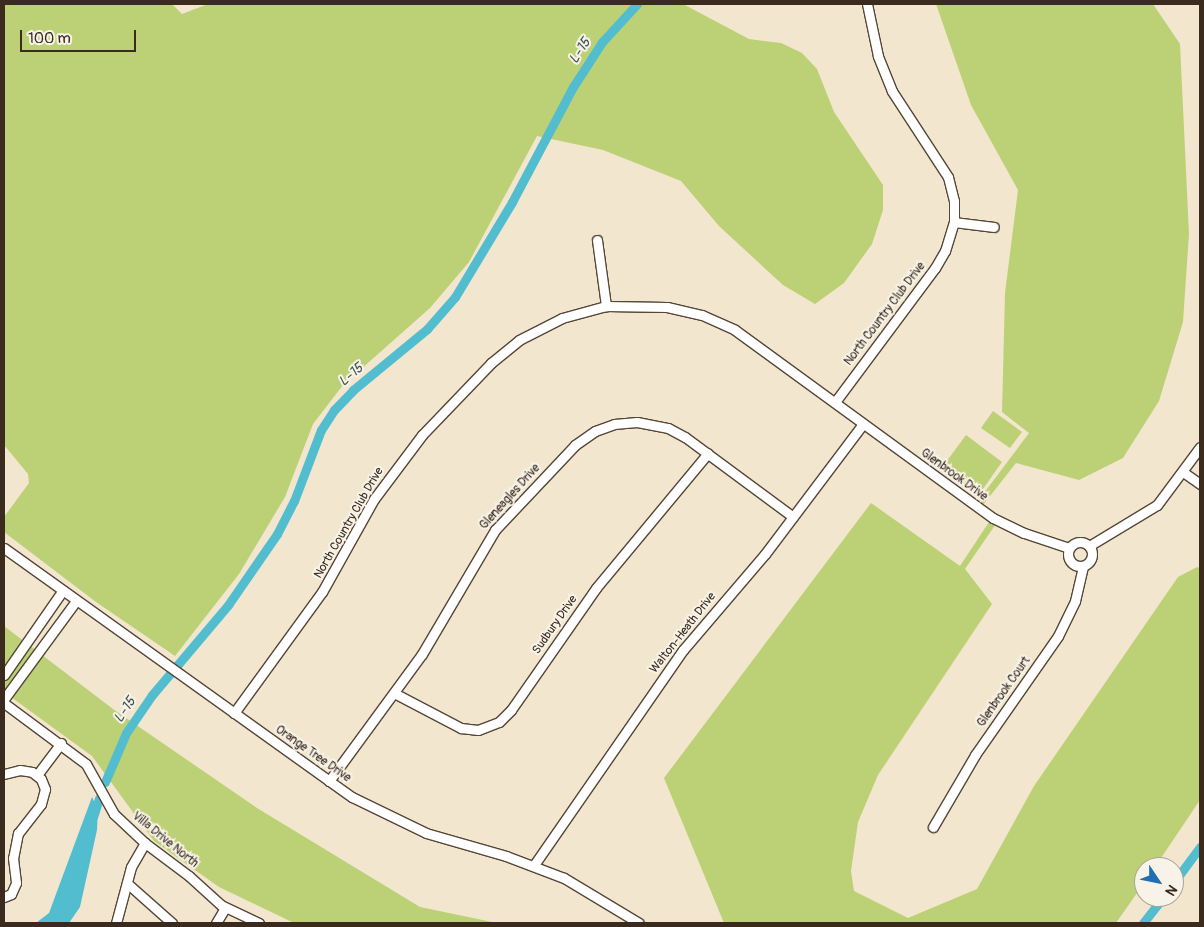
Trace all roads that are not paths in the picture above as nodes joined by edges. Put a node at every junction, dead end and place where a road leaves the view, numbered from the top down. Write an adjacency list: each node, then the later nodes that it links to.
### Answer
1 (867, 4): 2 (street, North Country Club Drive)
2 (954, 222): 3 (street); 6 (street, North Country Club Drive)
3 (994, 227)
4 (597, 240): 5 (street)
5 (606, 306): 6 (street, North Country Club Drive); 22 (street, North Country Club Drive)
6 (835, 402): 7 (street, Glenbrook Drive)
7 (864, 424): 12 (street, Walton-Heath Drive); 15 (street, Glenbrook Drive)
8 (1200, 448): 10 (street, Glenbrook Drive)
9 (708, 453): 12 (street, Gleneagles Drive); 20 (street, Gleneagles Drive); 20 (street, Sudbury Drive)
10 (1183, 472): 11 (street); 13 (street, Glenbrook Drive)
11 (1200, 484)
12 (793, 517): 29 (street, Walton-Heath Drive)
13 (1089, 546): 15 (street, Glenbrook Drive); 16 (street)
14 (4, 548): 17 (street, Orange Tree Drive)
15 (1069, 548): 16 (street)
16 (1083, 566): 27 (street, Glenbrook Court)
17 (63, 590): 18 (street, Orange Tree Drive); 19 (street)
18 (76, 600): 21 (street); 22 (street, Orange Tree Drive)
19 (4, 675)
20 (394, 693): 26 (street, Gleneagles Drive)
21 (4, 701): 23 (street, Villa Drive North)
22 (234, 713): 26 (street, Orange Tree Drive)
23 (61, 743): 25 (street); 28 (street, Villa Drive North)
24 (4, 774): 25 (street)
25 (37, 775): 31 (street)
26 (329, 781): 29 (street, Orange Tree Drive)
27 (933, 827)
28 (145, 843): 30 (street); 32 (street, Villa Drive North)
29 (534, 865): 37 (street, Orange Tree Drive)
30 (128, 884): 33 (street); 34 (street)
31 (4, 897)
32 (225, 908): 35 (street); 36 (street, Villa Drive North)
33 (116, 923)
34 (172, 923)
35 (216, 923)
36 (259, 923)
37 (639, 923)

